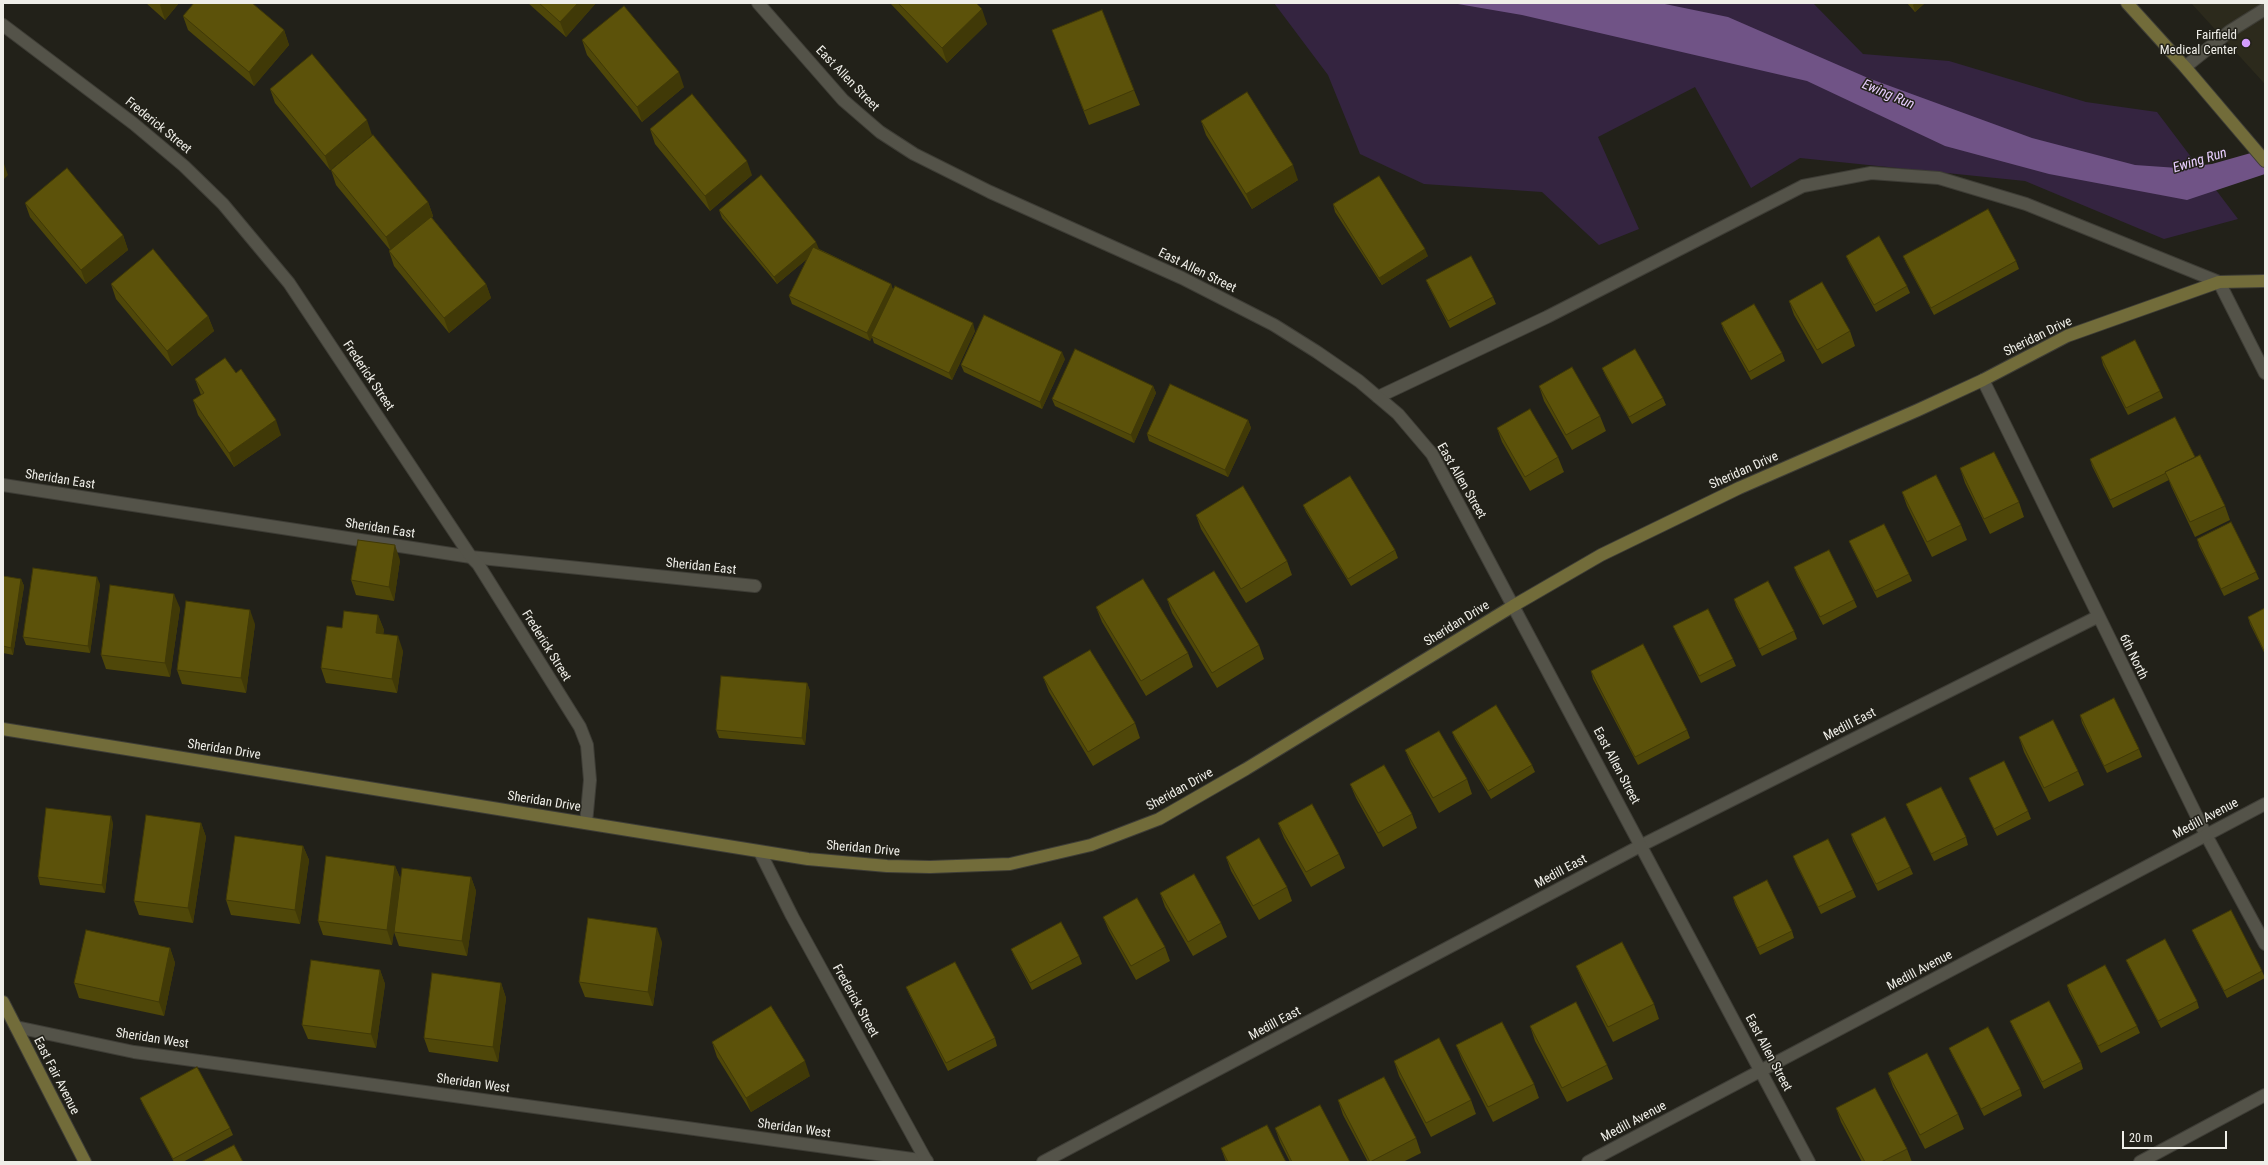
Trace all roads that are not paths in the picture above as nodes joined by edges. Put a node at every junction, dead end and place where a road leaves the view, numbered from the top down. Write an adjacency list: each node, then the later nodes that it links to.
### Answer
1 (758, 3): 11 (street, East Allen Street)
2 (2127, 3): 5 (main road)
3 (2265, 9): 5 (street)
4 (3, 24): 13 (street, Frederick Street)
5 (2185, 67): 6 (main road)
6 (2265, 161)
7 (2265, 281): 8 (main road, Sheridan Drive)
8 (2219, 282): 9 (street); 10 (main road, Sheridan Drive); 11 (street)
9 (2265, 372)
10 (1983, 380): 15 (main road, Sheridan Drive); 16 (street, 6th North)
11 (1378, 397): 15 (street, East Allen Street)
12 (3, 485): 13 (street, Sheridan East)
13 (471, 557): 14 (street, Sheridan East); 19 (street, Frederick Street)
14 (756, 586)
15 (1513, 606): 21 (street, East Allen Street); 22 (main road, Sheridan Drive)
16 (2097, 617): 20 (street, 6th North); 21 (street, Medill East)
17 (3, 729): 19 (main road, Sheridan Drive)
18 (2265, 804): 20 (street, Medill Avenue)
19 (586, 823): 22 (main road, Sheridan Drive)
20 (2206, 835): 23 (street, 6th North); 26 (street, Medill Avenue)
21 (1642, 845): 26 (street, East Allen Street); 30 (street, Medill East)
22 (760, 852): 29 (street, Frederick Street)
23 (2265, 944)
24 (3, 1002): 25 (main road, East Fair Avenue)
25 (16, 1027): 28 (main road, East Fair Avenue); 29 (street, Sheridan West)
26 (1762, 1071): 31 (street, Medill Avenue); 32 (street, East Allen Street)
27 (2265, 1095): 33 (street)
28 (85, 1162)
29 (927, 1162)
30 (1043, 1162)
31 (1588, 1162)
32 (1809, 1162)
33 (2140, 1162)

